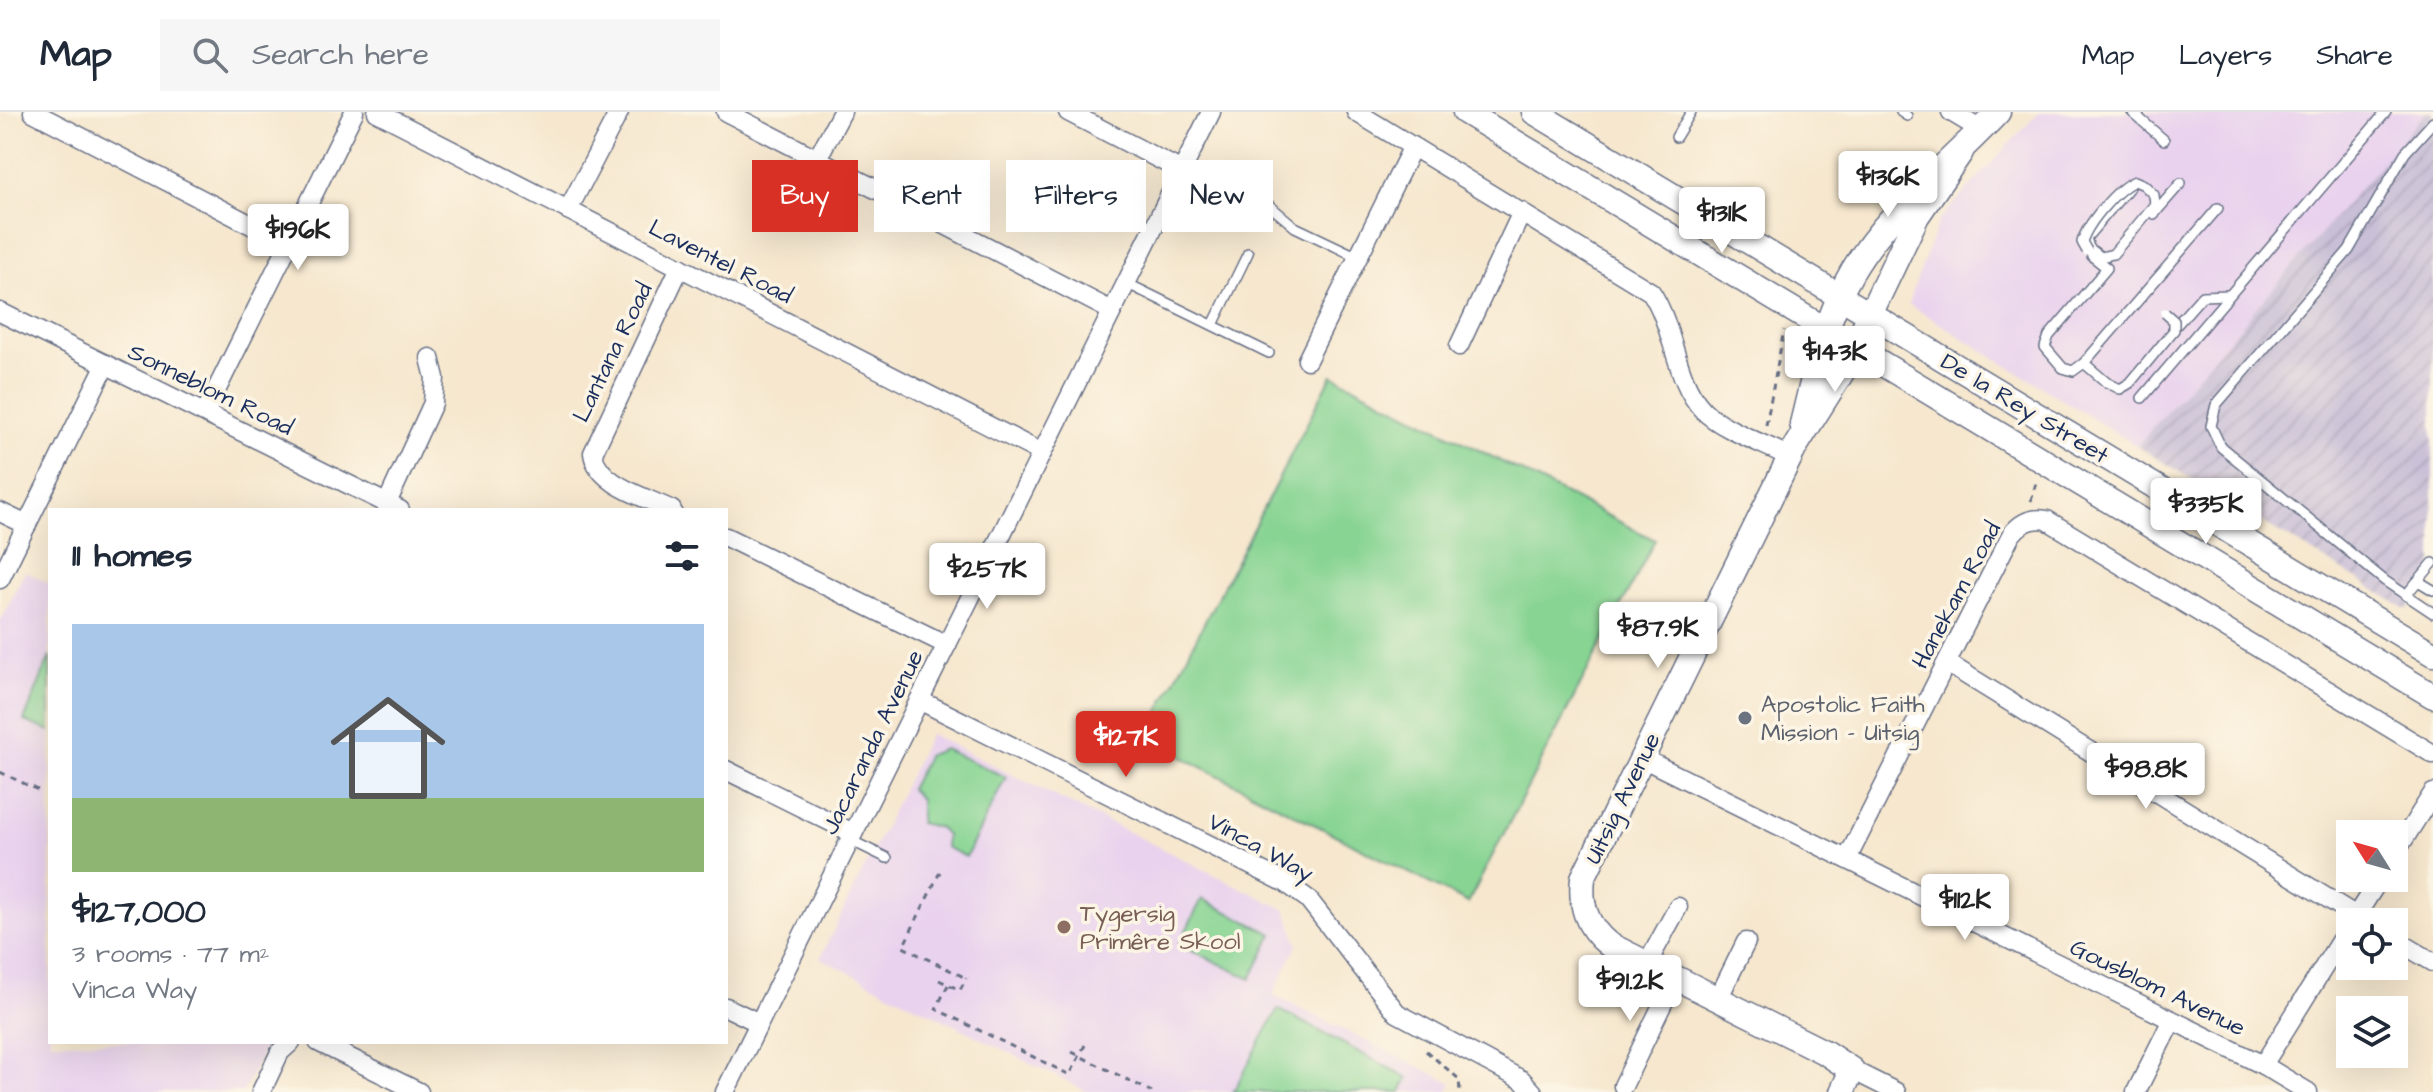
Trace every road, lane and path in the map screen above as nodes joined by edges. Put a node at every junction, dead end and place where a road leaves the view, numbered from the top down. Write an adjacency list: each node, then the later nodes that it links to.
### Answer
1 (33, 112): 31 (street)
2 (354, 112): 31 (street)
3 (377, 112): 28 (street, Laventel Road)
4 (619, 112): 28 (street)
5 (726, 112): 22 (street)
6 (842, 112): 22 (street)
7 (1068, 112): 24 (street)
8 (1211, 112): 23 (street, Jacaranda Avenue)
9 (1356, 112): 20 (street)
10 (1465, 112): 45 (main road, De la Rey Street)
11 (1534, 112): 39 (main road, De la Rey Street)
12 (1691, 112): 18 (lane)
13 (1951, 112): 16 (street)
14 (2132, 112): 19 (lane)
15 (2386, 112): 38 (lane)
16 (1989, 121): 21 (main road)
17 (2433, 122): 71 (lane)
18 (1676, 137)
19 (2164, 140)
20 (1413, 146): 30 (street); 34 (street)
21 (1961, 152): 39 (main road, Uitsig Avenue); 43 (main road, Uitsig Avenue)
22 (817, 159): 40 (street)
23 (1187, 160)
24 (1162, 161)
25 (2181, 183): 36 (lane)
26 (1273, 208): 34 (lane)
27 (2218, 208): 52 (lane)
28 (568, 210): 35 (street, Laventel Road)
29 (1162, 211): 37 (street, Jacaranda Avenue)
30 (1522, 212): 47 (street); 58 (street)
31 (288, 244): 56 (street)
32 (2088, 250): 32 (lane, bridge); 36 (lane)
33 (1248, 253): 44 (lane)
34 (1358, 257): 51 (street)
35 (680, 267): 59 (street, Laventel Road); 63 (street, Lantana Road)
36 (2107, 268): 52 (lane)
37 (1126, 283): 40 (street, Jacaranda Avenue); 44 (lane)
38 (2228, 295): 54 (lane, bridge); 55 (lane)
39 (1839, 298): 43 (main road, De la Rey Street); 45 (main road, Uitsig Avenue)
40 (1112, 311): 59 (street, Jacaranda Avenue)
41 (0, 312): 53 (street, Sonneblom Road)
42 (2165, 313): 54 (lane, bridge)
43 (1870, 315): 48 (main road, Uitsig Avenue); 74 (main road, De la Rey Street)
44 (1213, 325): 49 (lane)
45 (1827, 329): 48 (main road, De la Rey Street); 58 (main road, Uitsig Avenue)
46 (1784, 330): 57 (path)
47 (1459, 346)
48 (1856, 347): 58 (main road, Uitsig Avenue); 76 (main road, De la Rey Street)
49 (1269, 353)
50 (430, 358): 62 (street)
51 (1307, 360)
52 (2084, 363): 54 (lane)
53 (106, 364): 56 (street, Sonneblom Road); 65 (street)
54 (2107, 380)
55 (2142, 398)
56 (205, 413): 62 (street, Sonneblom Road)
57 (1765, 430)
58 (1793, 452): 79 (main road, Uitsig Avenue)
59 (1042, 453): 73 (street, Jacaranda Avenue)
60 (2036, 483): 61 (path)
61 (2031, 505)
62 (394, 507)
63 (668, 508)
64 (0, 512): 65 (street)
65 (27, 525): 68 (street)
66 (728, 538): 73 (street)
67 (2433, 563): 69 (lane)
68 (0, 579)
69 (2418, 581): 70 (lane); 71 (lane)
70 (2433, 590)
71 (2406, 595): 72 (lane)
72 (2433, 613)
73 (947, 645): 77 (street, Jacaranda Avenue)
74 (2433, 654)
75 (1947, 663): 78 (street, Hanekam Road); 87 (street, Hanekam Road); 90 (street)
76 (2433, 696)
77 (919, 700): 85 (street, Jacaranda Avenue); 103 (street, Vinca Way)
78 (2433, 754)
79 (1642, 758): 87 (street, Gousblom Avenue); 95 (main road, Uitsig Avenue)
80 (728, 771): 85 (street)
81 (0, 772): 82 (path)
82 (42, 792)
83 (2433, 793): 84 (street)
84 (2408, 833)
85 (852, 836): 86 (lane); 102 (street, Jacaranda Avenue)
86 (887, 858)
87 (1847, 859): 101 (street, Gousblom Avenue)
88 (940, 872): 98 (path)
89 (1678, 907): 95 (street)
90 (2336, 908)
91 (1746, 942): 99 (street)
92 (2408, 947): 94 (street)
93 (2336, 952): 109 (street)
94 (2433, 962)
95 (1647, 964): 96 (main road, Uitsig Avenue)
96 (1675, 978): 99 (main road, Uitsig Avenue); 111 (street)
97 (939, 980): 98 (path)
98 (948, 985): 108 (path)
99 (1718, 999): 110 (main road, Uitsig Avenue)
100 (728, 1008): 102 (street)
101 (2171, 1022): 109 (street, Gousblom Avenue); 119 (street)
102 (759, 1023): 114 (street, Jacaranda Avenue)
103 (1415, 1025): 116 (path); 117 (street, Vinca Way)
104 (289, 1044): 112 (street)
105 (322, 1044): 113 (street)
106 (1085, 1045): 108 (path)
107 (1072, 1052): 108 (path)
108 (1080, 1056): 115 (path)
109 (2263, 1065): 120 (street, Gousblom Avenue)
110 (1847, 1081): 118 (street, Uitsig Avenue)
111 (1623, 1086)
112 (261, 1092)
113 (419, 1092)
114 (725, 1092)
115 (1152, 1092)
116 (1460, 1092)
117 (1533, 1092)
118 (1896, 1092)
119 (2136, 1092)
120 (2308, 1092)

